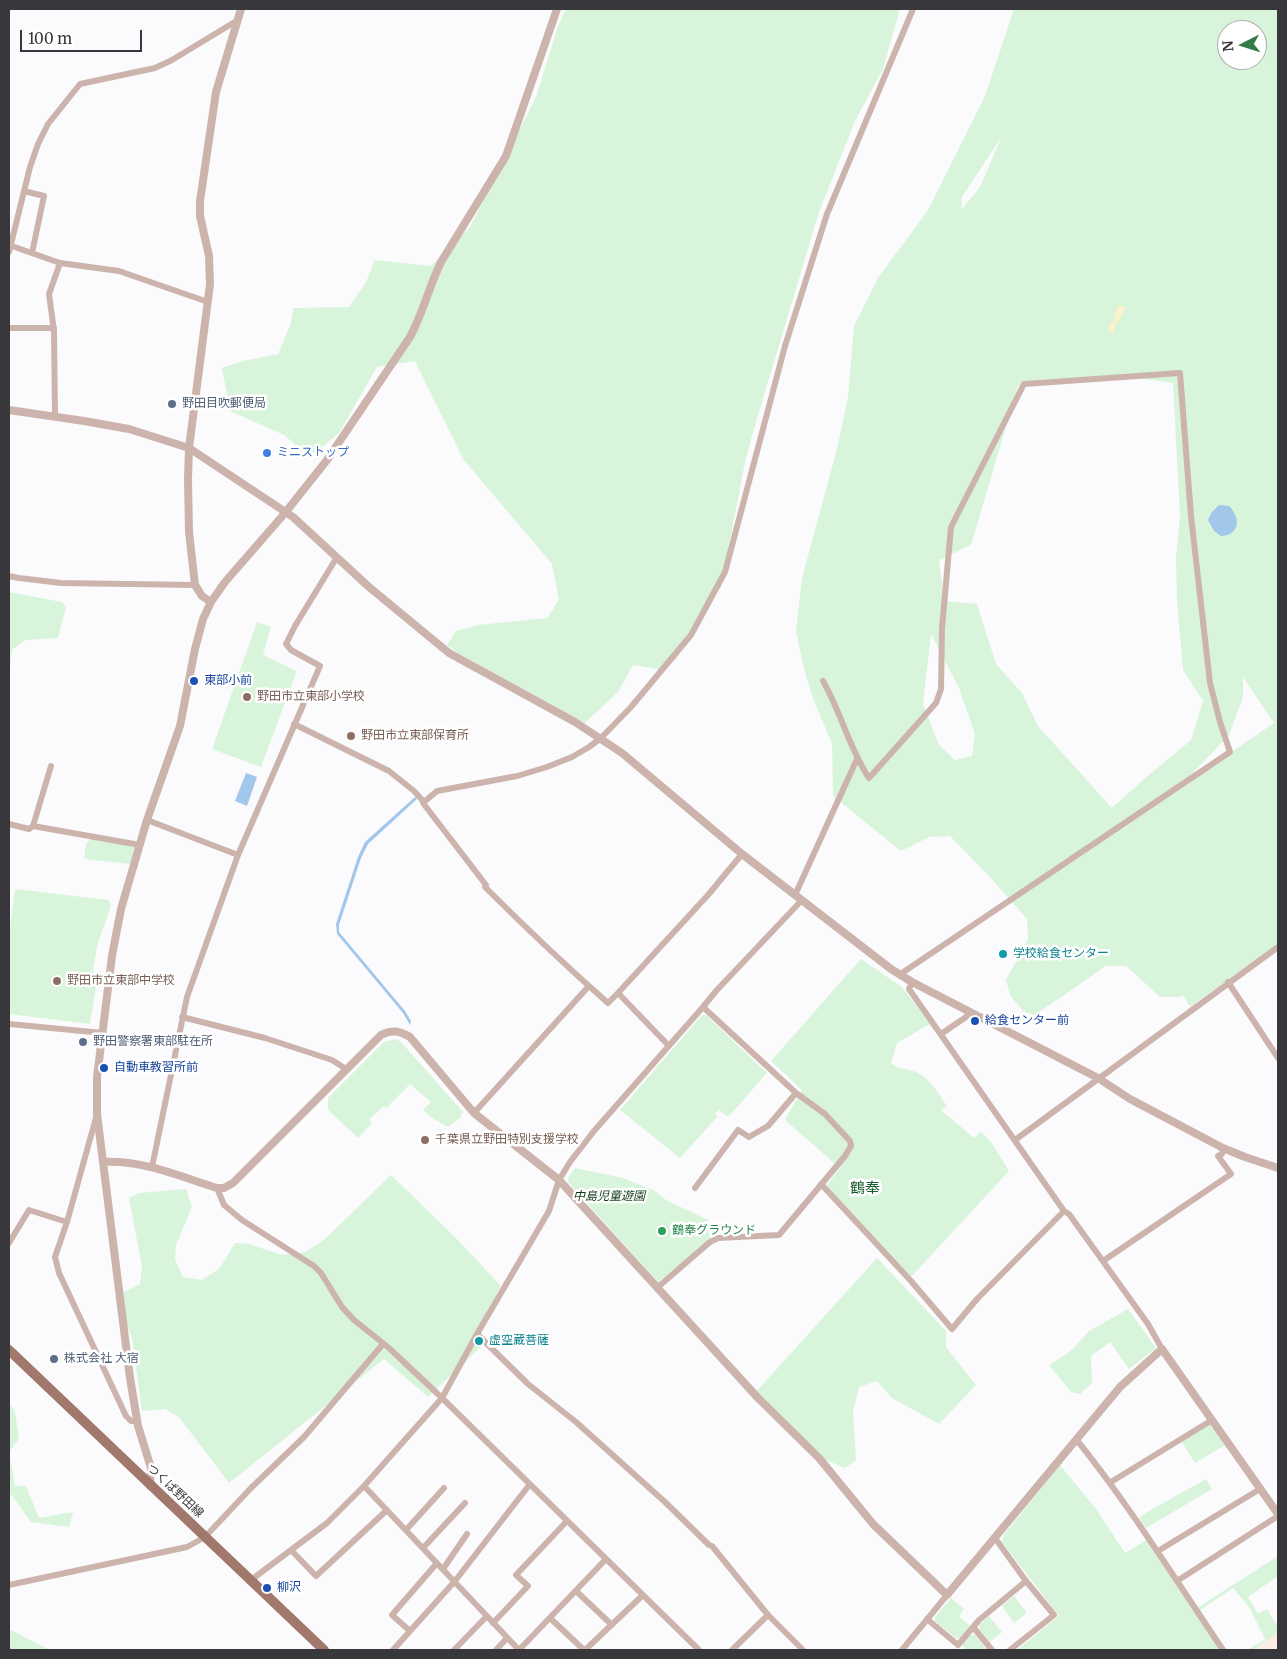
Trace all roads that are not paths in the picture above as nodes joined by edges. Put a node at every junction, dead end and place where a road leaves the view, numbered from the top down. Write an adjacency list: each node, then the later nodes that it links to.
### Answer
1 (242, 9): 4 (street)
2 (557, 9): 15 (street)
3 (913, 9): 22 (street)
4 (238, 20): 5 (street); 9 (street)
5 (24, 191): 6 (street); 7 (street)
6 (9, 248): 7 (street)
7 (32, 253): 8 (street)
8 (60, 263): 9 (street); 11 (street)
9 (208, 302): 14 (street)
10 (9, 328): 11 (street)
11 (54, 328): 13 (street)
12 (9, 410): 13 (street)
13 (55, 417): 14 (street)
14 (189, 448): 15 (street); 18 (street)
15 (285, 513): 16 (street); 19 (street)
16 (337, 557): 21 (street); 22 (street)
17 (9, 576): 18 (street)
18 (195, 586): 19 (street)
19 (211, 602): 26 (street)
20 (822, 681): 23 (street)
21 (294, 724): 25 (street); 30 (street)
22 (601, 738): 25 (street); 31 (street)
23 (857, 759): 32 (street); 34 (street)
24 (52, 766): 28 (street)
25 (424, 802): 37 (street)
26 (147, 820): 29 (street); 30 (street)
27 (9, 824): 28 (street)
28 (33, 826): 29 (street)
29 (140, 845): 43 (street)
30 (238, 854): 41 (street)
31 (742, 854): 32 (street); 38 (street)
32 (798, 898): 34 (street); 39 (street)
33 (1278, 947): 36 (street)
34 (899, 975): 35 (street)
35 (912, 982): 40 (street); 44 (street)
36 (1228, 982): 46 (street); 48 (street)
37 (588, 987): 38 (street); 50 (street)
38 (618, 993): 45 (street)
39 (703, 1007): 45 (street); 49 (street)
40 (969, 1012): 44 (street); 48 (street)
41 (182, 1017): 47 (street); 55 (street)
42 (9, 1024): 43 (street)
43 (103, 1033): 51 (street)
44 (941, 1034): 52 (street)
45 (669, 1046): 57 (street)
46 (1278, 1058)
47 (346, 1069): 50 (street); 59 (street)
48 (1098, 1078): 52 (street); 53 (street)
49 (796, 1094): 58 (street); 60 (street)
50 (474, 1113): 57 (street)
51 (97, 1114): 54 (street); 62 (street)
52 (1015, 1140): 61 (street)
53 (1223, 1148): 56 (street); 64 (street)
54 (103, 1162): 55 (street); 72 (street)
55 (152, 1167): 59 (street)
56 (1278, 1168)
57 (559, 1180): 65 (street); 66 (street)
58 (821, 1184): 61 (street); 65 (street)
59 (217, 1188): 67 (street)
60 (695, 1188)
61 (1064, 1211): 64 (street)
62 (67, 1222): 63 (street); 72 (street)
63 (9, 1243)
64 (1103, 1262): 68 (street)
65 (658, 1287): 101 (street)
66 (477, 1334): 70 (street); 102 (street)
67 (383, 1344): 70 (street); 86 (street)
68 (1162, 1349): 71 (street); 73 (street)
69 (9, 1350): 76 (main road, つくば野田線)
70 (442, 1398): 75 (street); 77 (street)
71 (1212, 1420): 74 (street); 79 (street)
72 (137, 1421): 76 (street)
73 (1076, 1439): 74 (street); 87 (street)
74 (1110, 1482): 90 (street)
75 (530, 1484): 83 (street); 97 (street)
76 (150, 1486): 86 (main road, つくば野田線)
77 (364, 1486): 81 (street); 89 (street)
78 (444, 1488): 84 (street)
79 (1260, 1489): 82 (street); 90 (street)
80 (465, 1503): 88 (street)
81 (387, 1510): 84 (street); 89 (street)
82 (1277, 1510): 96 (street)
83 (567, 1521): 91 (street); 106 (street)
84 (406, 1530): 88 (street)
85 (467, 1534): 93 (street)
86 (205, 1537): 94 (main road, つくば野田線); 98 (street)
87 (994, 1538): 95 (street); 101 (street)
88 (423, 1548): 92 (street)
89 (291, 1550): 94 (street)
90 (1158, 1551): 96 (street)
91 (606, 1559): 99 (street); 100 (street)
92 (437, 1563): 93 (street); 109 (street)
93 (443, 1569): 97 (street)
94 (251, 1580): 111 (main road, つくば野田線)
95 (1026, 1581): 108 (street); 122 (street)
96 (1177, 1581): 123 (street)
97 (455, 1582): 103 (street); 109 (street)
98 (9, 1585)
99 (576, 1591): 104 (street); 107 (street)
100 (642, 1595): 107 (street); 117 (street)
101 (947, 1595): 105 (street)
102 (768, 1615): 118 (street); 119 (street)
103 (487, 1616): 106 (street); 113 (street)
104 (550, 1618): 115 (street); 116 (street)
105 (928, 1619): 108 (street); 120 (street)
106 (493, 1623): 110 (street)
107 (612, 1625): 116 (street)
108 (973, 1627): 121 (street)
109 (410, 1632): 112 (street)
110 (508, 1638): 114 (street); 115 (street)
111 (324, 1650)
112 (393, 1650)
113 (454, 1650)
114 (496, 1650)
115 (519, 1650)
116 (585, 1650)
117 (699, 1650)
118 (732, 1650)
119 (803, 1650)
120 (902, 1650)
121 (992, 1650)
122 (1010, 1650)
123 (1223, 1650)

